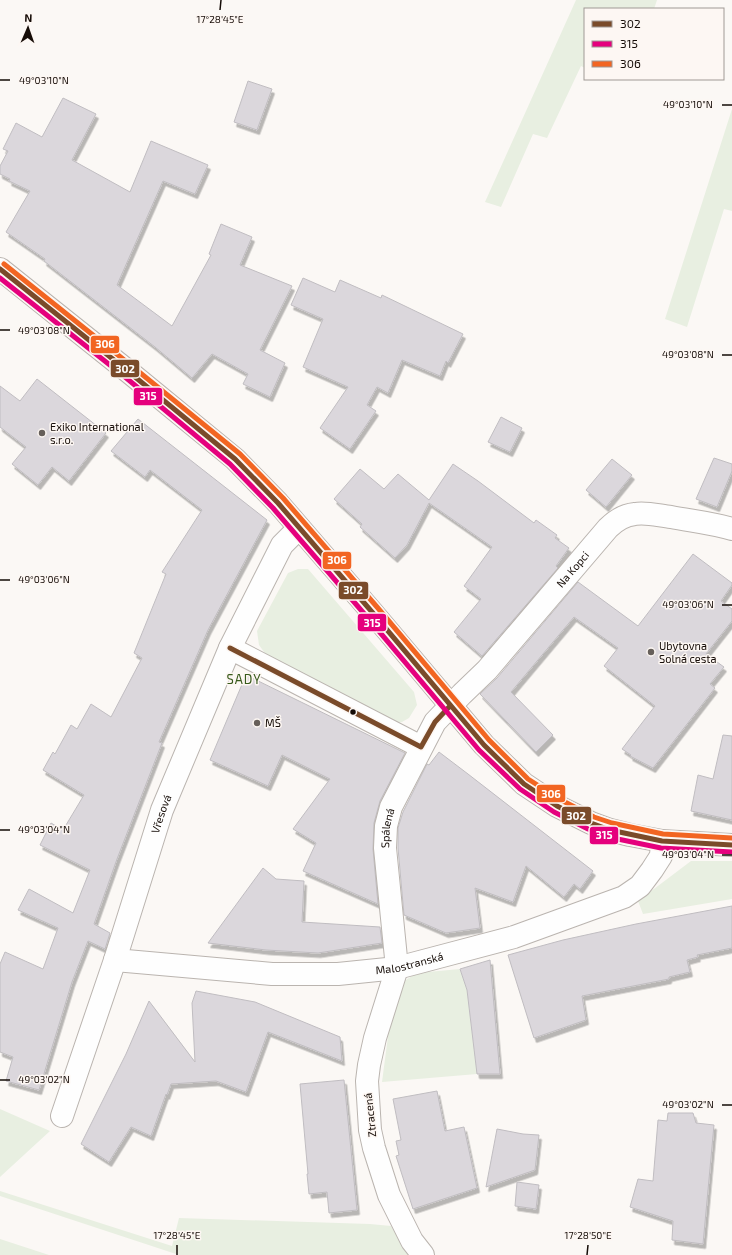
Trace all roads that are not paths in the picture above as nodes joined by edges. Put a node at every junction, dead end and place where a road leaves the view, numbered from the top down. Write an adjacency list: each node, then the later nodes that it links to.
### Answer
1 (0, 269): 2 (street)
2 (299, 528): 4 (street, Vřesová); 5 (street)
3 (732, 530): 5 (street, Na Kopci)
4 (230, 648): 6 (street); 9 (street, Vřesová)
5 (450, 706): 6 (street, Spálená); 7 (street)
6 (421, 747): 10 (street, Spálená)
7 (662, 841): 8 (street); 10 (street, Malostranská)
8 (732, 845)
9 (115, 960): 10 (street, Malostranská); 11 (street, Vřesová)
10 (397, 968): 12 (street, Ztracená)
11 (62, 1116)
12 (423, 1255)

